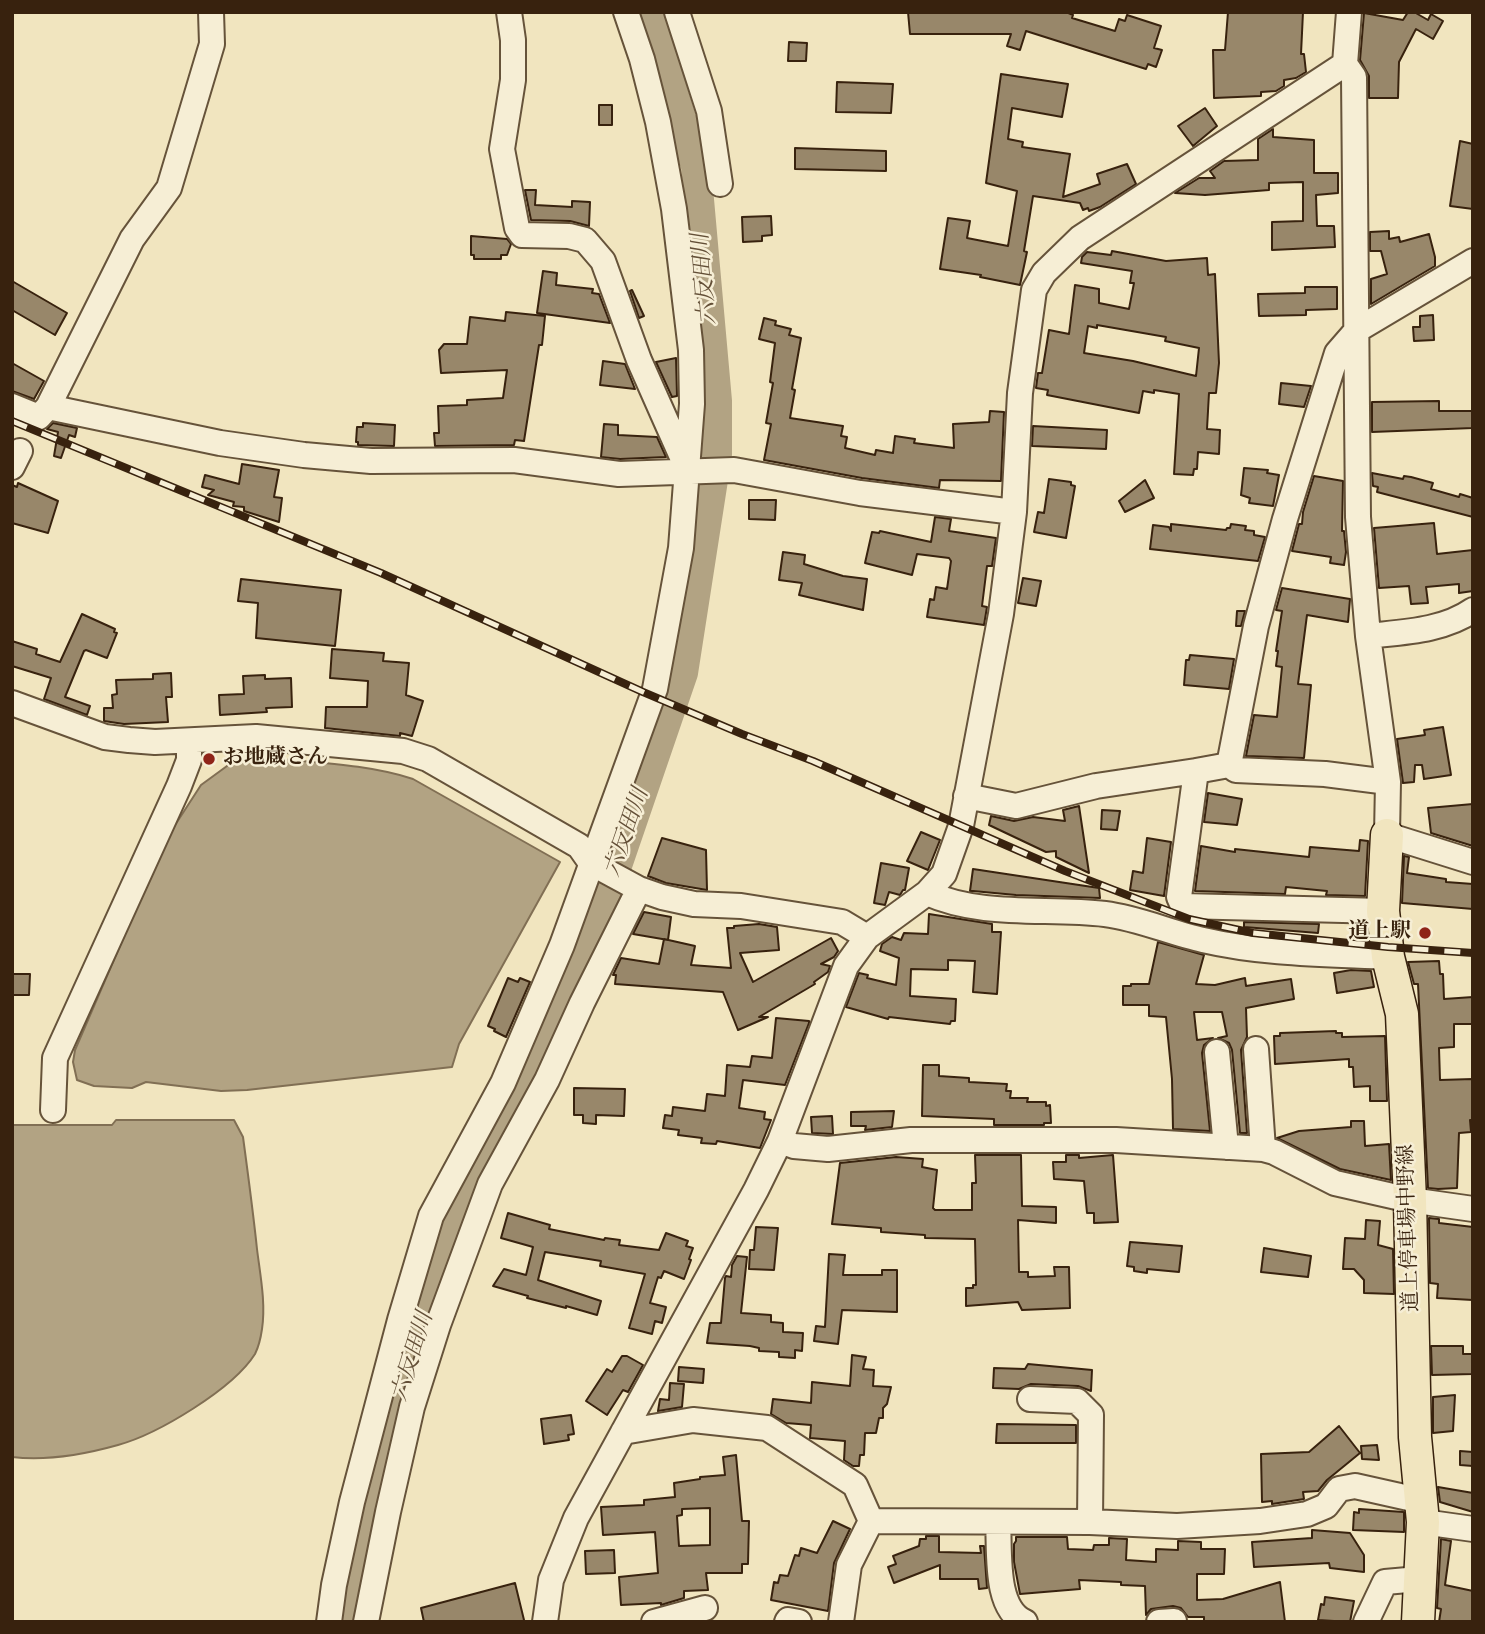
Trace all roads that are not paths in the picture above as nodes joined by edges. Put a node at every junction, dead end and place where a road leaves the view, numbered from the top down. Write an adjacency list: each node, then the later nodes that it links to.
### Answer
1 (211, 12): 11 (street)
2 (509, 12): 12 (street)
3 (626, 12): 12 (street)
4 (677, 12): 7 (street)
5 (1349, 12): 6 (street)
6 (1345, 64): 9 (street); 13 (street)
7 (720, 184)
8 (1473, 261): 9 (street)
9 (1357, 330): 15 (street); 18 (street)
10 (12, 406): 11 (street)
11 (48, 407): 12 (street)
12 (687, 470): 13 (street); 24 (street)
13 (1014, 512): 21 (street)
14 (1473, 610): 15 (street)
15 (1368, 636): 20 (street)
16 (12, 703): 17 (street)
17 (189, 741): 24 (street); 32 (street)
18 (1229, 765): 19 (street); 20 (street)
19 (1196, 771): 21 (street); 27 (street)
20 (1388, 782): 22 (street)
21 (966, 796): 26 (street)
22 (1387, 835): 23 (street); 27 (main road, 道上停車場中野線)
23 (1473, 862)
24 (595, 865): 25 (street); 48 (street)
25 (636, 887): 28 (street); 49 (street)
26 (927, 894): 28 (street); 29 (street)
27 (1383, 911): 29 (main road, 道上停車場中野線)
28 (867, 937): 33 (street)
29 (1388, 957): 36 (main road, 道上停車場中野線)
30 (1256, 1049): 35 (street)
31 (1217, 1052): 34 (street)
32 (53, 1110)
33 (780, 1141): 34 (street); 39 (street)
34 (1226, 1147): 35 (street)
35 (1264, 1149): 36 (street)
36 (1410, 1200): 37 (street); 40 (main road, 道上停車場中野線)
37 (1473, 1209)
38 (1030, 1399): 43 (street)
39 (623, 1432): 41 (street); 50 (street)
40 (1423, 1512): 43 (street); 44 (street); 45 (main road, 道上停車場中野線)
41 (871, 1521): 42 (street); 54 (street)
42 (998, 1522): 43 (street); 55 (street)
43 (1090, 1522)
44 (1473, 1530)
45 (1419, 1579): 57 (street); 58 (main road, 道上停車場中野線)
46 (705, 1608): 51 (street)
47 (1174, 1621): 56 (street)
48 (329, 1622)
49 (366, 1622)
50 (545, 1622)
51 (654, 1622)
52 (787, 1622): 53 (street)
53 (799, 1622)
54 (841, 1622)
55 (1025, 1622)
56 (1159, 1622)
57 (1366, 1622)
58 (1418, 1622)

